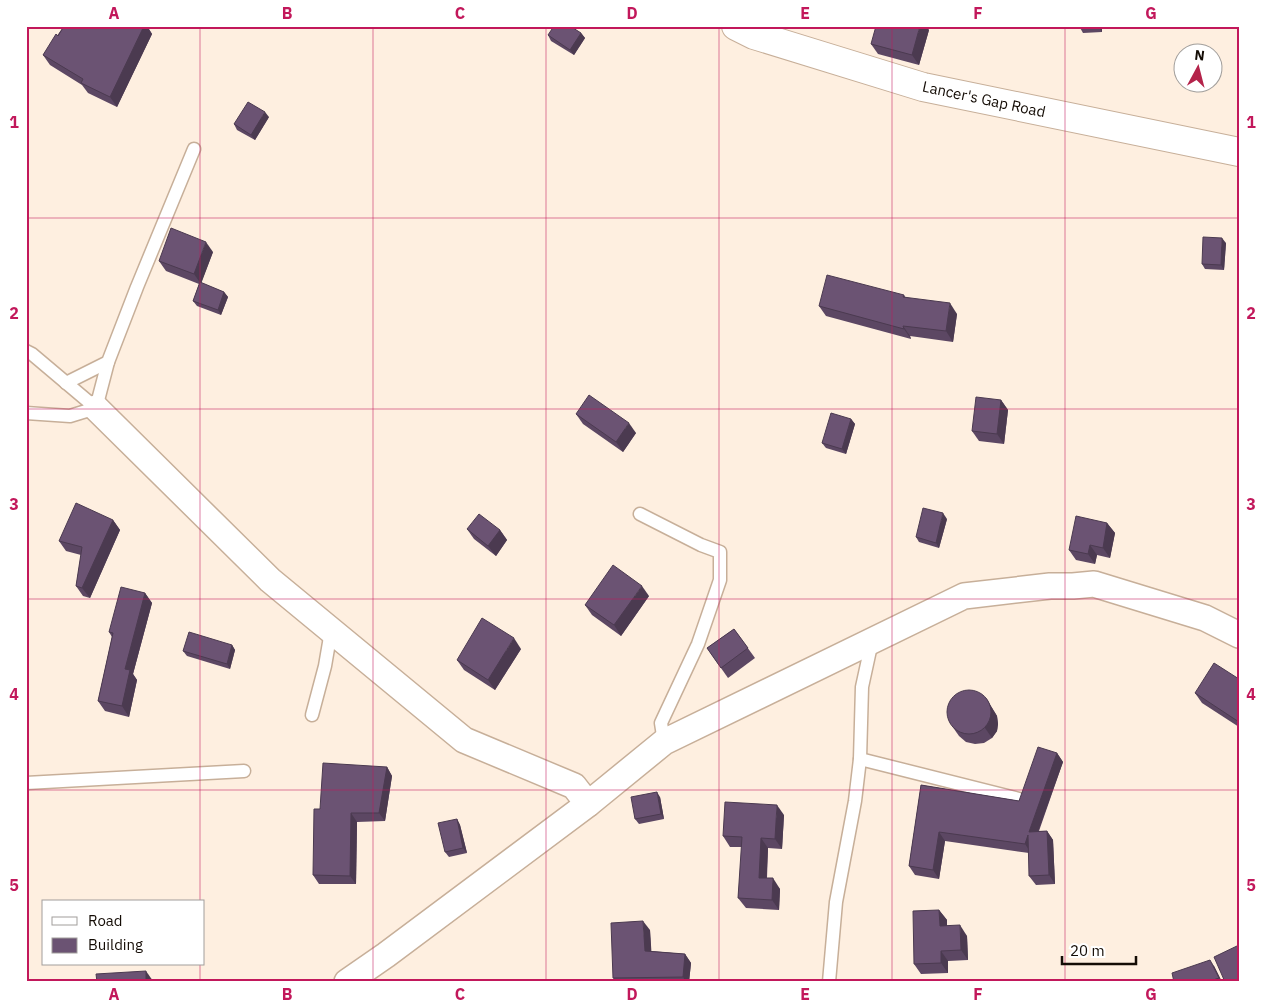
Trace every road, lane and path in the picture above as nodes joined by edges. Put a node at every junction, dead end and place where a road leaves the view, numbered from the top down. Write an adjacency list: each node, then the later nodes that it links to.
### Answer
1 (736, 26): 3 (main road, Lancer's Gap Road)
2 (194, 149): 5 (lane)
3 (1239, 152)
4 (26, 351): 6 (lane)
5 (108, 362): 6 (lane); 7 (lane)
6 (66, 383): 7 (lane)
7 (96, 408): 8 (lane); 10 (street)
8 (26, 413)
9 (640, 514): 14 (lane)
10 (331, 631): 13 (lane); 19 (street)
11 (1239, 635): 12 (street)
12 (872, 641): 14 (street); 15 (lane)
13 (312, 715)
14 (664, 742): 19 (street)
15 (860, 759): 18 (lane); 21 (lane)
16 (244, 771): 17 (lane)
17 (26, 783)
18 (1019, 799)
19 (588, 804): 20 (street)
20 (347, 982)
21 (829, 982)

